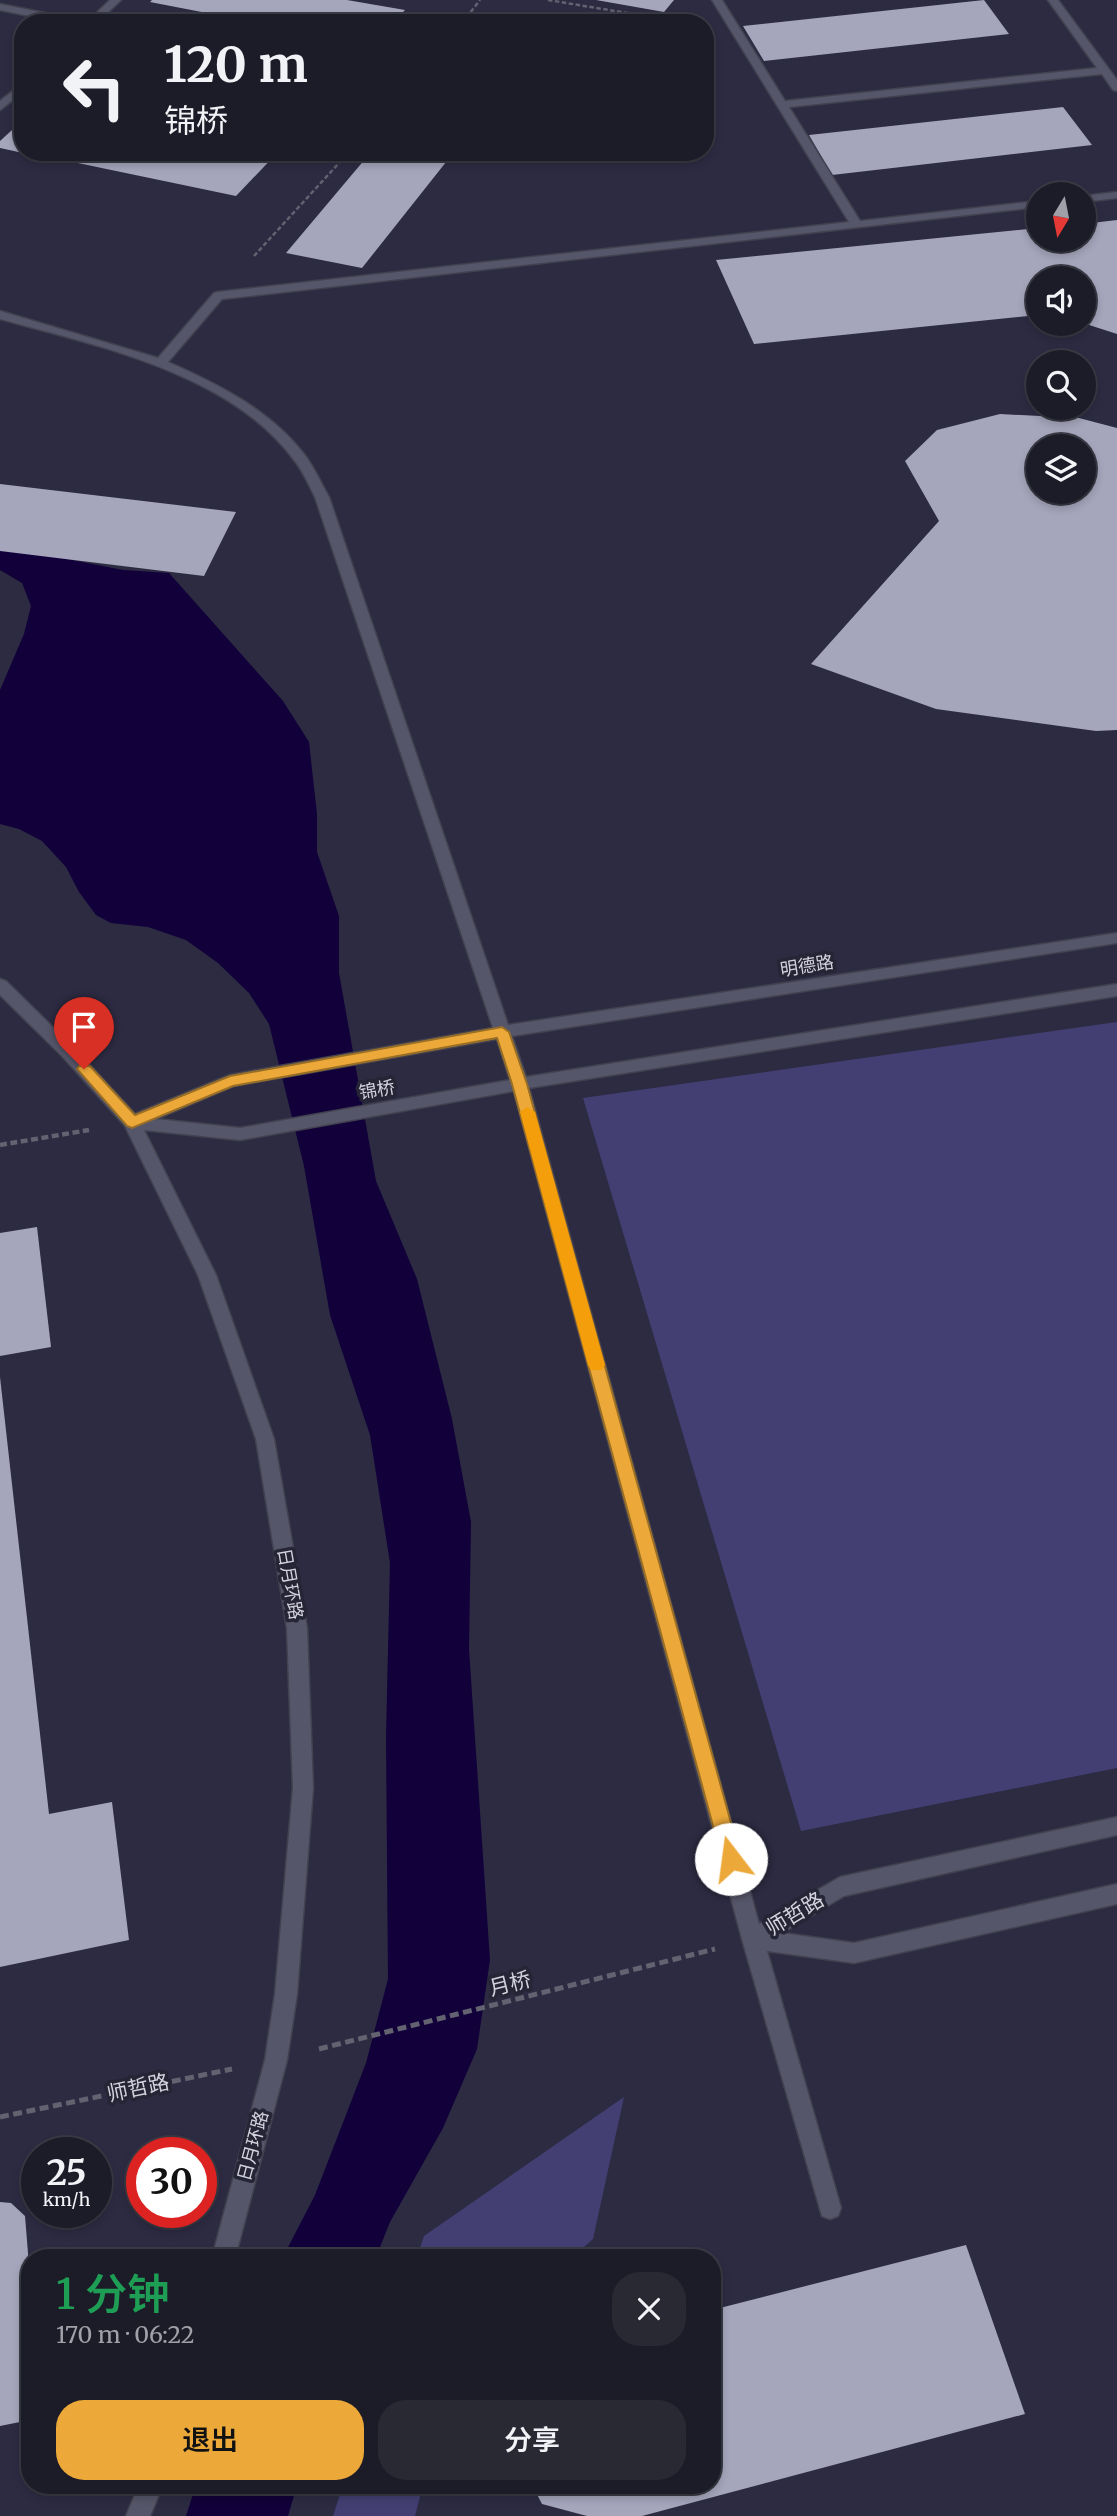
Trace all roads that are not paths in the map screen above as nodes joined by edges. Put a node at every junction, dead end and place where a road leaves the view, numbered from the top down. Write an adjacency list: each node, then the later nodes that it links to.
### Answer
1 (116, 0): 6 (street)
2 (717, 0): 10 (street)
3 (1053, 0): 7 (street)
4 (0, 7): 5 (street)
5 (35, 14)
6 (101, 14)
7 (1104, 71): 8 (street); 10 (street)
8 (1117, 88)
9 (14, 94): 11 (street)
10 (780, 105): 15 (street)
11 (0, 107)
12 (1117, 195): 13 (street)
13 (1096, 197)
14 (1026, 205): 15 (street)
15 (856, 224): 17 (street)
16 (0, 315): 17 (street)
17 (160, 364): 21 (street)
18 (1117, 938): 21 (street, 明德路)
19 (0, 985): 23 (street, 日月环路)
20 (1117, 990): 22 (street)
21 (502, 1032): 22 (street); 23 (street, 锦桥)
22 (520, 1084): 23 (street, 锦桥); 26 (street)
23 (132, 1122): 28 (street, 日月环路)
24 (1117, 1826): 26 (street, 师哲路)
25 (1117, 1894): 26 (street, 师哲路)
26 (753, 1939): 27 (street)
27 (830, 2208)
28 (225, 2249)
29 (147, 2494): 30 (street)
30 (138, 2516)

